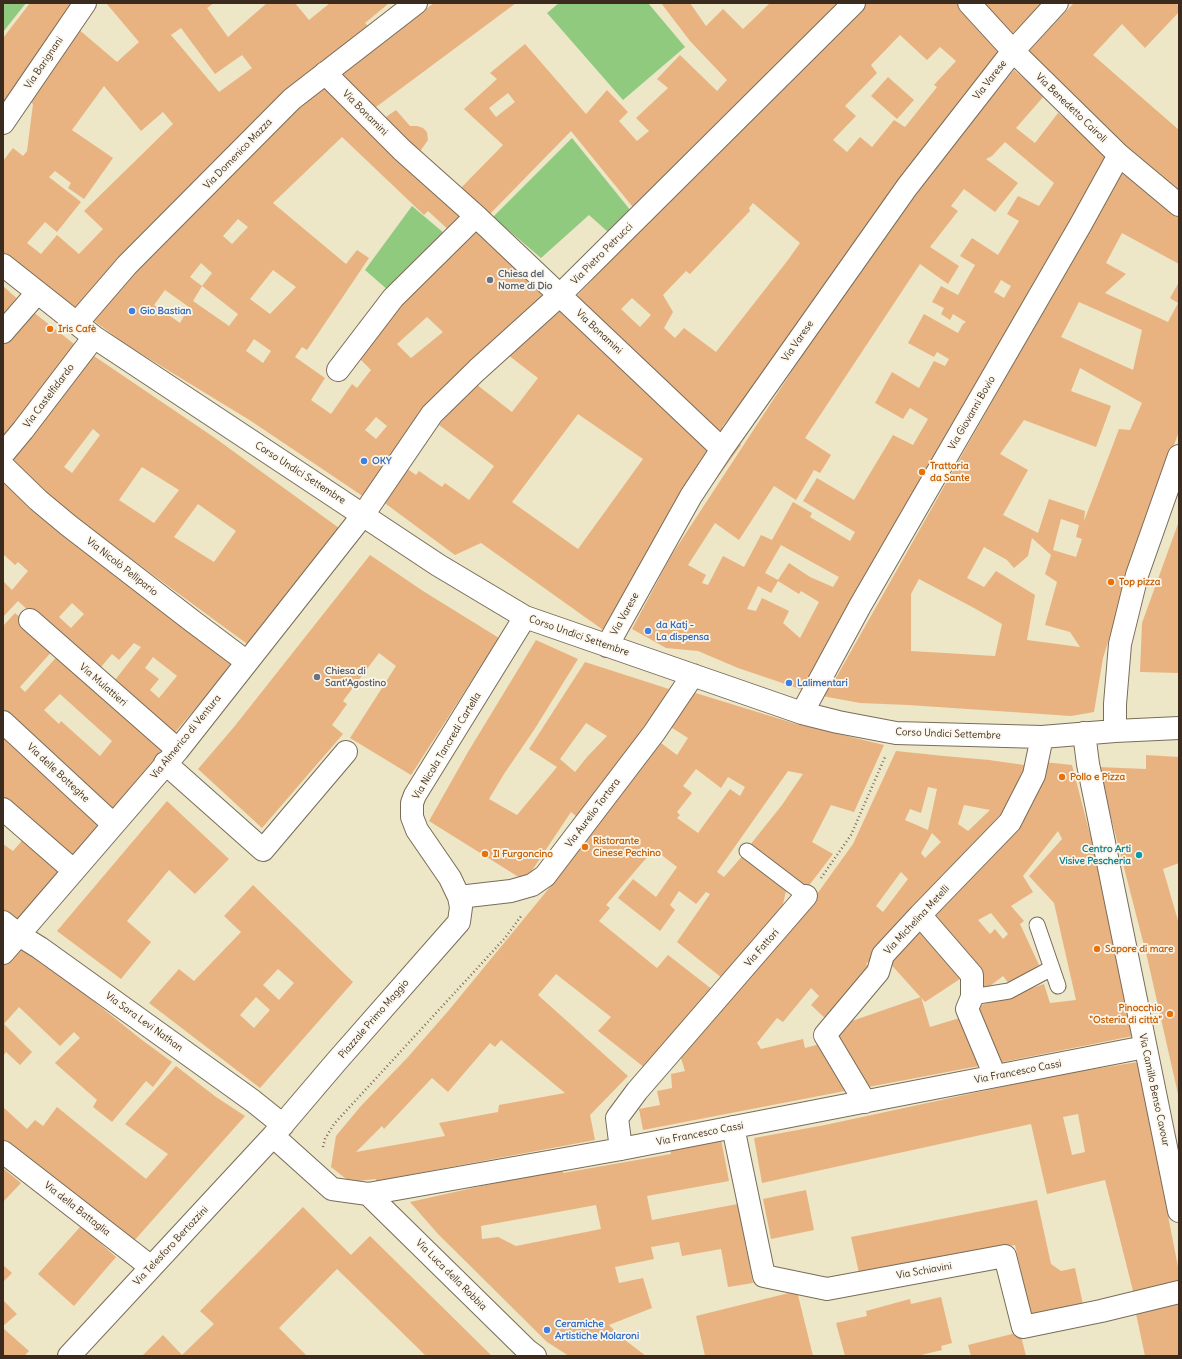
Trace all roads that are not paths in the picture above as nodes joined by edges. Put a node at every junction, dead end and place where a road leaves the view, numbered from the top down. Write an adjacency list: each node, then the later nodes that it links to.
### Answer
1 (85, 3): 8 (street, Via Barignani)
2 (416, 3): 7 (street, Via Domenico Mazza)
3 (854, 3): 14 (street, Via Pietro Petrucci)
4 (969, 3): 6 (street, Via Benedetto Cairoli)
5 (1057, 3): 6 (street, Via Varese)
6 (1013, 51): 9 (street, Via Benedetto Cairoli); 19 (street, Via Varese)
7 (325, 73): 11 (street, Via Bonamini); 15 (street, Via Domenico Mazza)
8 (3, 123)
9 (1120, 155): 10 (street, Via Benedetto Cairoli); 29 (street, Via Giovanni Bovio)
10 (1179, 205)
11 (476, 216): 14 (street, Via Bonamini); 18 (street)
12 (3, 265): 13 (street, Corso Undici Settembre)
13 (38, 293): 15 (street, Corso Undici Settembre); 16 (street)
14 (560, 296): 19 (street, Via Bonamini); 23 (street, Via Pietro Petrucci)
15 (77, 323): 17 (street, Corso Undici Settembre)
16 (3, 332)
17 (94, 337): 20 (street, Via Castelfidardo); 23 (street, Corso Undici Settembre)
18 (338, 370)
19 (722, 449): 26 (street, Via Varese)
20 (3, 454)
21 (1179, 456): 32 (street)
22 (3, 466): 27 (street, Via Nicolò Pellipario)
23 (363, 515): 24 (street, Corso Undici Settembre); 27 (street, Via Almerico di Ventura)
24 (525, 617): 26 (street, Corso Undici Settembre); 42 (street, Via Nicola Tancredi Cartella)
25 (30, 620): 36 (street, Via Mulattieri)
26 (607, 646): 28 (street, Corso Undici Settembre)
27 (247, 662): 36 (street, Via Almerico di Ventura)
28 (693, 675): 29 (street, Corso Undici Settembre); 42 (street, Via Aurelio Tortora)
29 (802, 713): 34 (street, Corso Undici Settembre)
30 (3, 722): 38 (street, Via delle Botteghe)
31 (1179, 728): 32 (street, Corso Undici Settembre)
32 (1115, 731): 33 (street, Corso Undici Settembre)
33 (1084, 733): 34 (street, Corso Undici Settembre); 50 (street, Via Camillo Benso Cavour)
34 (1042, 737): 43 (street, Via Michelina Metelli)
35 (346, 752): 36 (street)
36 (171, 756): 38 (street, Via Almerico di Ventura)
37 (3, 809): 40 (street)
38 (113, 824): 40 (street, Via Almerico di Ventura)
39 (747, 851): 41 (lane)
40 (73, 870): 45 (street, Via Almerico di Ventura)
41 (806, 896): 55 (street, Via Fattori)
42 (459, 897): 54 (street, Piazzale Primo Maggio)
43 (920, 915): 49 (street); 52 (street, Via Michelina Metelli)
44 (1037, 924): 47 (lane)
45 (11, 929): 46 (street, Via Almerico di Ventura); 54 (street, Via Sara Levi Nathan)
46 (3, 954)
47 (1052, 968): 48 (lane); 49 (lane)
48 (1058, 986)
49 (972, 996): 51 (street)
50 (1145, 1047): 51 (street, Via Francesco Cassi); 58 (street, Via Camillo Benso Cavour)
51 (995, 1076): 52 (street, Via Francesco Cassi)
52 (865, 1102): 53 (street, Via Francesco Cassi)
53 (733, 1128): 55 (street, Via Francesco Cassi); 60 (street, Via Schiavini)
54 (278, 1130): 57 (street, Via Francesco Cassi); 59 (street, Via Telesforo Bertozzini)
55 (621, 1149): 57 (street, Via Francesco Cassi)
56 (3, 1152): 59 (street, Via della Battaglia)
57 (368, 1194): 62 (street, Via Luca della Robbia)
58 (1179, 1211)
59 (151, 1267): 61 (street, Via Telesforo Bertozzini)
60 (1179, 1292)
61 (69, 1356)
62 (535, 1356)

